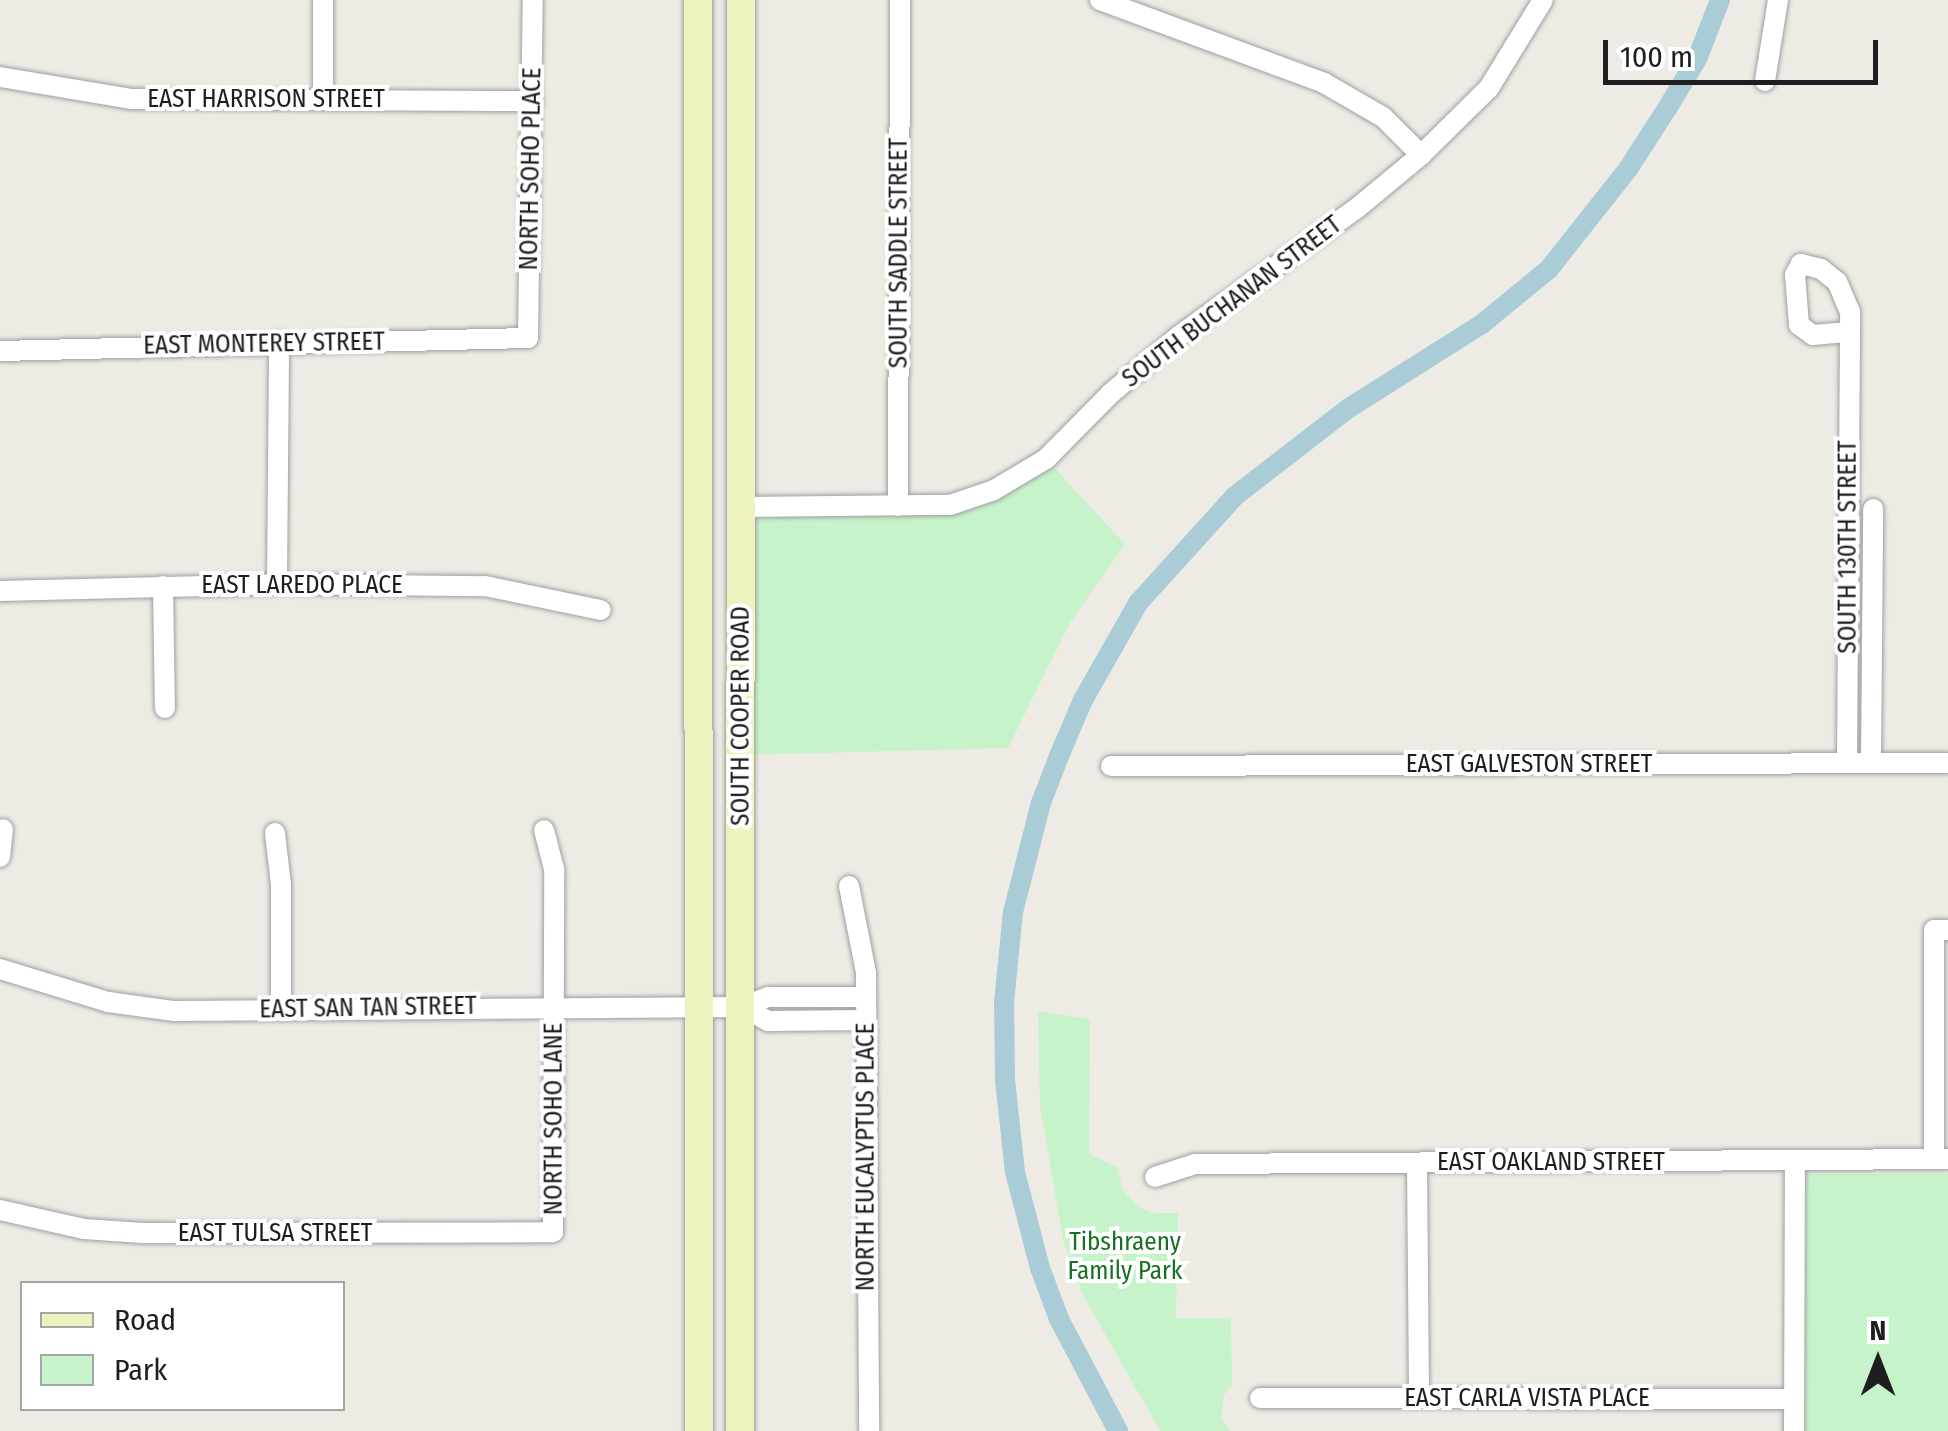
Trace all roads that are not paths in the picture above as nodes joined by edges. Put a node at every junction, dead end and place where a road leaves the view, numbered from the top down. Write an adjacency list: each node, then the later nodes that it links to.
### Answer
1 (323, 0): 11 (street)
2 (533, 0): 12 (street, NORTH SOHO PLACE)
3 (698, 0): 19 (main road, SOUTH COOPER ROAD)
4 (741, 0): 20 (main road, SOUTH COOPER ROAD)
5 (900, 0): 18 (street, SOUTH SADDLE STREET)
6 (1100, 0): 13 (street)
7 (1543, 0): 13 (street, SOUTH BUCHANAN STREET)
8 (1778, 0): 10 (street)
9 (0, 77): 11 (street, EAST HARRISON STREET)
10 (1765, 81)
11 (323, 99): 12 (street, EAST HARRISON STREET)
12 (533, 101): 15 (street, NORTH SOHO PLACE)
13 (1420, 156): 18 (street, SOUTH BUCHANAN STREET)
14 (1850, 332): 27 (street, SOUTH 130TH STREET)
15 (528, 338): 16 (street, EAST MONTEREY STREET)
16 (279, 342): 17 (street, EAST MONTEREY STREET); 22 (street)
17 (0, 351)
18 (898, 506): 20 (street, SOUTH BUCHANAN STREET)
19 (700, 507): 20 (main road); 41 (main road, SOUTH COOPER ROAD)
20 (742, 507): 42 (main road, SOUTH COOPER ROAD)
21 (1873, 510): 28 (street)
22 (277, 584): 23 (street, EAST LAREDO PLACE); 25 (street, EAST LAREDO PLACE)
23 (163, 586): 24 (street, EAST LAREDO PLACE); 26 (street)
24 (0, 591)
25 (601, 610)
26 (165, 708)
27 (1847, 762): 28 (street, EAST GALVESTON STREET); 30 (street, EAST GALVESTON STREET)
28 (1871, 762): 29 (street, EAST GALVESTON STREET)
29 (1948, 762)
30 (1110, 766)
31 (2, 830): 34 (street)
32 (544, 830): 39 (street, NORTH SOHO LANE)
33 (275, 832): 40 (street)
34 (0, 857)
35 (849, 886): 38 (street, NORTH EUCALYPTUS PLACE)
36 (1941, 930): 44 (street)
37 (0, 969): 40 (street, EAST SAN TAN STREET)
38 (866, 998): 42 (street, EAST SAN TAN STREET); 43 (street, NORTH EUCALYPTUS PLACE)
39 (554, 1006): 40 (street, EAST SAN TAN STREET); 41 (street, EAST SAN TAN STREET); 49 (street, NORTH SOHO LANE)
40 (281, 1008)
41 (700, 1008): 42 (street, EAST SAN TAN STREET); 53 (main road, SOUTH COOPER ROAD)
42 (742, 1008): 43 (street, EAST SAN TAN STREET); 54 (main road, SOUTH COOPER ROAD)
43 (866, 1020): 55 (street, NORTH EUCALYPTUS PLACE)
44 (1941, 1159): 45 (street, EAST OAKLAND STREET)
45 (1795, 1160): 46 (street, EAST OAKLAND STREET); 52 (street)
46 (1417, 1163): 47 (street, EAST OAKLAND STREET); 51 (street)
47 (1156, 1176)
48 (0, 1210): 49 (street, EAST TULSA STREET)
49 (553, 1232)
50 (1260, 1398): 51 (street, EAST CARLA VISTA PLACE)
51 (1418, 1398): 52 (street, EAST CARLA VISTA PLACE)
52 (1794, 1398): 56 (street)
53 (698, 1431)
54 (740, 1431)
55 (868, 1431)
56 (1794, 1431)

